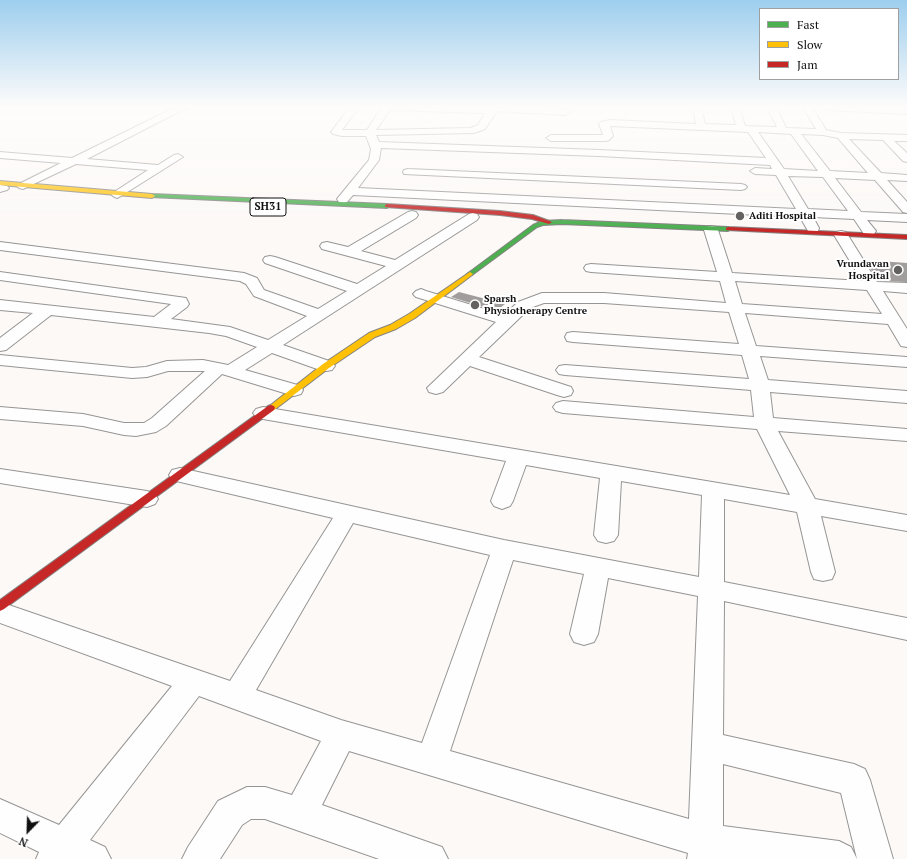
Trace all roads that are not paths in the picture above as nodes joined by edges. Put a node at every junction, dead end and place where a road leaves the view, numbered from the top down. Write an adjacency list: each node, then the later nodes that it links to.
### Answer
1 (14, 147): 15 (street)
2 (103, 147): 15 (street)
3 (375, 147): 42 (street)
4 (421, 147): 30 (street)
5 (448, 147): 13 (street)
6 (551, 147): 14 (street)
7 (651, 147): 19 (street)
8 (722, 147): 22 (street)
9 (761, 147): 24 (street)
10 (803, 147): 32 (street)
11 (851, 147): 34 (street)
12 (892, 147): 21 (street)
13 (469, 148): 14 (street); 26 (street)
14 (551, 151): 16 (street); 35 (street)
15 (91, 153): 23 (street)
16 (599, 153): 18 (street); 29 (street)
17 (0, 155): 23 (street)
18 (630, 155): 19 (street); 37 (street)
19 (653, 156): 25 (street)
20 (178, 157): 27 (street)
21 (907, 159)
22 (728, 160): 24 (street); 25 (street); 31 (street)
23 (75, 161): 27 (street); 39 (street)
24 (774, 162): 31 (street)
25 (686, 165): 38 (street)
26 (458, 166): 28 (street); 30 (street); 45 (street)
27 (160, 168): 43 (street)
28 (503, 170): 35 (street); 46 (street)
29 (595, 171): 35 (street); 37 (street); 48 (street)
30 (408, 172): 44 (street)
31 (779, 173): 32 (street); 54 (street)
32 (827, 174): 34 (street); 56 (street)
33 (736, 175): 41 (street)
34 (877, 177): 36 (street); 52 (street)
35 (548, 178): 47 (street)
36 (907, 178)
37 (640, 182): 38 (street); 50 (street)
38 (693, 185): 41 (street); 51 (street)
39 (24, 186): 40 (main road); 43 (main road)
40 (1, 187): 55 (main road, SH31)
41 (741, 187): 53 (street)
42 (349, 191): 44 (street); 49 (street)
43 (117, 194): 49 (main road)
44 (396, 194): 45 (street)
45 (445, 197): 46 (street)
46 (495, 199): 47 (street)
47 (543, 201): 48 (street); 59 (street)
48 (598, 203): 50 (street)
49 (338, 205): 59 (main road)
50 (647, 205): 51 (street); 60 (street)
51 (698, 207): 53 (street)
52 (907, 209)
53 (752, 210): 54 (street); 61 (street)
54 (804, 214): 56 (street); 62 (street)
55 (412, 215): 57 (main road, SH31); 70 (street)
56 (858, 216): 58 (street); 64 (street)
57 (473, 217): 59 (main road, SH31); 72 (street)
58 (907, 218)
59 (540, 220): 60 (main road); 63 (main road); 79 (main road)
60 (652, 221): 61 (main road)
61 (758, 226): 62 (main road)
62 (813, 228): 64 (main road)
63 (711, 230): 66 (main road); 74 (street)
64 (869, 231): 65 (main road)
65 (907, 233)
66 (841, 234): 67 (main road); 76 (street)
67 (907, 237)
68 (0, 246): 83 (street)
69 (327, 246): 70 (street)
70 (350, 252): 72 (street)
71 (270, 260): 78 (street)
72 (397, 265): 78 (street)
73 (591, 268): 74 (street)
74 (725, 275): 76 (street); 81 (street)
75 (0, 276): 88 (street)
76 (873, 286): 77 (street); 86 (street)
77 (907, 288)
78 (359, 290): 83 (street)
79 (426, 295): 87 (street); 89 (main road)
80 (8, 306): 82 (street); 84 (street)
81 (735, 308): 86 (street); 87 (street); 94 (street)
82 (47, 311): 88 (street); 92 (street)
83 (318, 314): 93 (street)
84 (0, 319)
85 (386, 320): 89 (main road)
86 (894, 320): 91 (street)
87 (508, 321): 95 (street)
88 (156, 323): 93 (street)
89 (372, 335): 98 (main road)
90 (572, 336): 94 (street)
91 (907, 342)
92 (0, 346)
93 (271, 346): 98 (street); 99 (street)
94 (748, 349): 97 (street); 101 (street)
95 (466, 358): 102 (street); 107 (street)
96 (0, 360): 99 (street)
97 (907, 362)
98 (326, 366): 103 (main road)
99 (225, 369): 103 (street); 106 (street)
100 (565, 370): 101 (street)
101 (760, 385): 104 (street); 107 (street)
102 (436, 388)
103 (294, 390): 105 (main road)
104 (907, 397)
105 (263, 413): 109 (street); 111 (main road)
106 (3, 416)
107 (764, 422): 108 (street); 116 (street)
108 (907, 435)
109 (518, 457): 110 (street); 115 (street)
110 (611, 473): 113 (street); 119 (street)
111 (180, 475): 114 (main road); 117 (street)
112 (0, 476): 114 (street)
113 (713, 490): 116 (street); 123 (street)
114 (147, 499): 124 (main road)
115 (502, 501)
116 (806, 506): 118 (street); 122 (street)
117 (347, 514): 120 (street); 129 (street)
118 (907, 523)
119 (606, 535)
120 (504, 549): 121 (street); 132 (street)
121 (598, 567): 123 (street); 127 (street)
122 (823, 572)
123 (711, 588): 126 (street); 131 (street)
124 (0, 606)
125 (0, 612): 128 (street)
126 (907, 629)
127 (584, 634)
128 (193, 682): 129 (street); 137 (street)
129 (236, 697): 130 (street)
130 (341, 734): 132 (street); 133 (street)
131 (708, 746): 135 (street); 141 (street)
132 (431, 761): 135 (street)
133 (300, 814): 136 (street); 138 (street)
134 (0, 816): 137 (street)
135 (705, 850): 140 (street)
136 (380, 851): 139 (street)
137 (70, 854)
138 (200, 859)
139 (430, 859)
140 (839, 859)
141 (875, 859)

